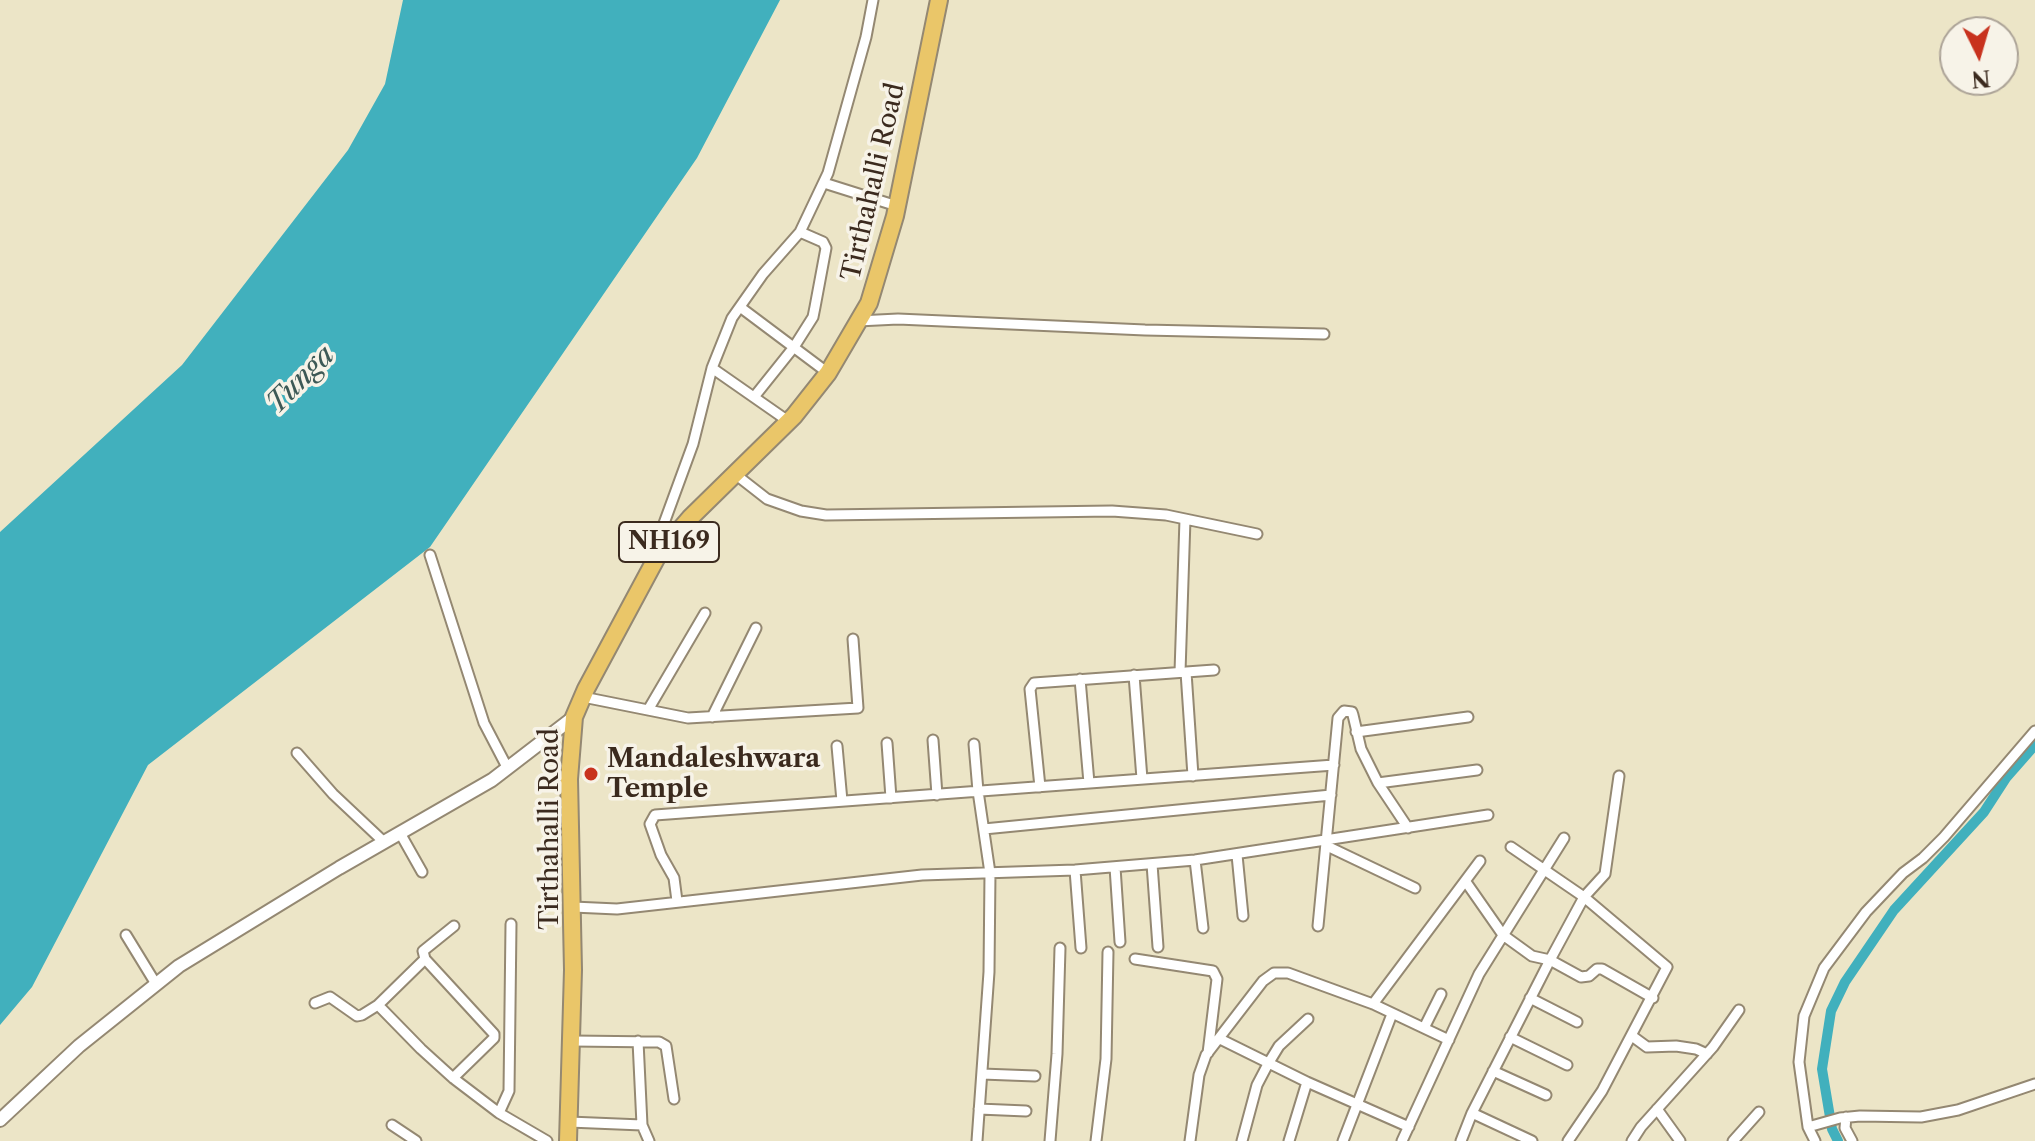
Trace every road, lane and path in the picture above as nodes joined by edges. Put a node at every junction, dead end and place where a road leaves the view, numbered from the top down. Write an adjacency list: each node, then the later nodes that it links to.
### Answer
1 (873, 0): 3 (street)
2 (939, 0): 4 (highway, Tirthahalli Road / NH169)
3 (824, 183): 4 (street); 5 (street)
4 (897, 206): 7 (highway, Tirthahalli Road / NH169)
5 (800, 232): 6 (street); 9 (street)
6 (740, 307): 9 (street); 10 (street)
7 (858, 321): 8 (street); 11 (highway, Tirthahalli Road / NH169)
8 (1324, 334)
9 (794, 347): 11 (street); 12 (street)
10 (712, 368): 12 (street); 18 (street)
11 (828, 373): 13 (highway, Tirthahalli Road / NH169)
12 (754, 397): 13 (street)
13 (788, 421): 14 (highway, Tirthahalli Road / NH169)
14 (735, 474): 15 (street); 18 (highway, Tirthahalli Road / NH169)
15 (1185, 519): 16 (street); 23 (street)
16 (1257, 534)
17 (430, 555): 39 (street)
18 (658, 555): 26 (highway, Tirthahalli Road / NH169)
19 (705, 613): 27 (street)
20 (756, 628): 29 (street)
21 (853, 639): 29 (street)
22 (1214, 670): 23 (street)
23 (1183, 672): 24 (street); 41 (street)
24 (1134, 675): 25 (street); 43 (street)
25 (1080, 679): 44 (street); 46 (street)
26 (583, 697): 27 (street); 28 (highway, Tirthahalli Road / NH169)
27 (648, 710): 29 (street)
28 (574, 717): 39 (street); 73 (highway, Tirthahalli Road / NH169)
29 (712, 717)
30 (1468, 717): 32 (street)
31 (2035, 731): 131 (street)
32 (1356, 732): 38 (street); 45 (street)
33 (933, 740): 48 (street)
34 (887, 743): 50 (street)
35 (974, 744): 47 (street)
36 (837, 746): 51 (street)
37 (297, 753): 57 (street)
38 (1334, 765): 41 (street); 49 (street)
39 (508, 769): 55 (street)
40 (1477, 770): 45 (street)
41 (1193, 776): 43 (street)
42 (1619, 776): 71 (street)
43 (1142, 779): 44 (street)
44 (1089, 783): 46 (street)
45 (1378, 783): 53 (street)
46 (1040, 787): 47 (street)
47 (978, 791): 48 (street); 54 (street)
48 (937, 795): 50 (street)
49 (1331, 795): 54 (street); 58 (street)
50 (891, 798): 51 (street)
51 (842, 801): 72 (street)
52 (1488, 815): 53 (street)
53 (1408, 828): 58 (street)
54 (984, 829): 68 (street)
55 (400, 833): 57 (street); 67 (street)
56 (1564, 838): 65 (street)
57 (384, 842): 89 (street)
58 (1327, 843): 60 (street); 70 (street); 77 (street)
59 (1511, 847): 65 (street)
60 (1237, 855): 61 (street); 74 (street)
61 (1195, 860): 63 (street); 78 (street)
62 (1480, 861): 69 (street)
63 (1152, 864): 64 (street); 82 (street)
64 (1115, 867): 66 (street); 81 (street)
65 (1543, 869): 71 (street); 80 (street)
66 (1075, 870): 68 (street); 84 (street)
67 (422, 872)
68 (990, 873): 72 (street); 112 (street)
69 (1466, 882): 80 (street); 94 (street)
70 (1415, 888)
71 (1584, 897): 88 (street); 92 (street)
72 (677, 901): 73 (street)
73 (573, 907): 105 (highway, Tirthahalli Road / NH169)
74 (1243, 916)
75 (511, 924): 124 (street)
76 (454, 926): 86 (street)
77 (1318, 926)
78 (1203, 928)
79 (126, 935): 89 (street)
80 (1503, 935): 88 (street); 104 (street)
81 (1120, 942)
82 (1158, 947)
83 (1060, 948): 138 (street)
84 (1081, 948)
85 (1108, 952): 139 (street)
86 (425, 959): 95 (street); 114 (street)
87 (1135, 959): 107 (street)
88 (1550, 960): 91 (street); 92 (street)
89 (156, 984): 127 (street)
90 (1441, 994): 100 (street)
91 (1530, 998): 99 (street); 102 (street)
92 (1653, 998): 101 (street)
93 (315, 1003): 95 (street)
94 (1373, 1004): 97 (street); 103 (street)
95 (378, 1005): 114 (street)
96 (1739, 1010): 108 (street)
97 (1392, 1014): 100 (street); 119 (street)
98 (1308, 1019): 109 (street)
99 (1577, 1022)
100 (1424, 1028): 104 (street)
101 (1632, 1036): 108 (street); 147 (street)
102 (1510, 1037): 110 (street); 111 (street)
103 (1220, 1039): 107 (street); 109 (street)
104 (1449, 1040): 132 (street)
105 (572, 1041): 106 (street); 128 (highway, Tirthahalli Road / NH169)
106 (638, 1041): 118 (street); 130 (street)
107 (1208, 1053): 140 (street)
108 (1707, 1054): 121 (street)
109 (1268, 1064): 115 (street); 141 (street)
110 (1567, 1065)
111 (1493, 1071): 117 (street); 125 (street)
112 (982, 1074): 113 (street); 120 (street)
113 (1035, 1076)
114 (453, 1078): 124 (street)
115 (1307, 1082): 119 (street); 142 (street)
116 (2035, 1084): 126 (street)
117 (1546, 1095)
118 (674, 1099)
119 (1357, 1104): 132 (street); 143 (street)
120 (979, 1109): 122 (street); 137 (street)
121 (1657, 1109): 148 (street); 149 (street)
122 (1026, 1111)
123 (1759, 1112): 150 (street)
124 (499, 1113): 134 (street)
125 (1472, 1113): 145 (street); 146 (street)
126 (1843, 1118): 131 (street); 152 (street)
127 (0, 1120)
128 (569, 1122): 130 (street); 135 (highway, Tirthahalli Road / NH169)
129 (392, 1125): 133 (street)
130 (642, 1125): 136 (street)
131 (1812, 1126): 151 (street)
132 (1409, 1127): 144 (street)
133 (416, 1141)
134 (547, 1141)
135 (568, 1141)
136 (649, 1141)
137 (977, 1141)
138 (1050, 1141)
139 (1096, 1141)
140 (1190, 1141)
141 (1242, 1141)
142 (1289, 1141)
143 (1343, 1141)
144 (1402, 1141)
145 (1461, 1141)
146 (1532, 1141)
147 (1568, 1141)
148 (1632, 1141)
149 (1680, 1141)
150 (1733, 1141)
151 (1815, 1141)
152 (1852, 1141)

